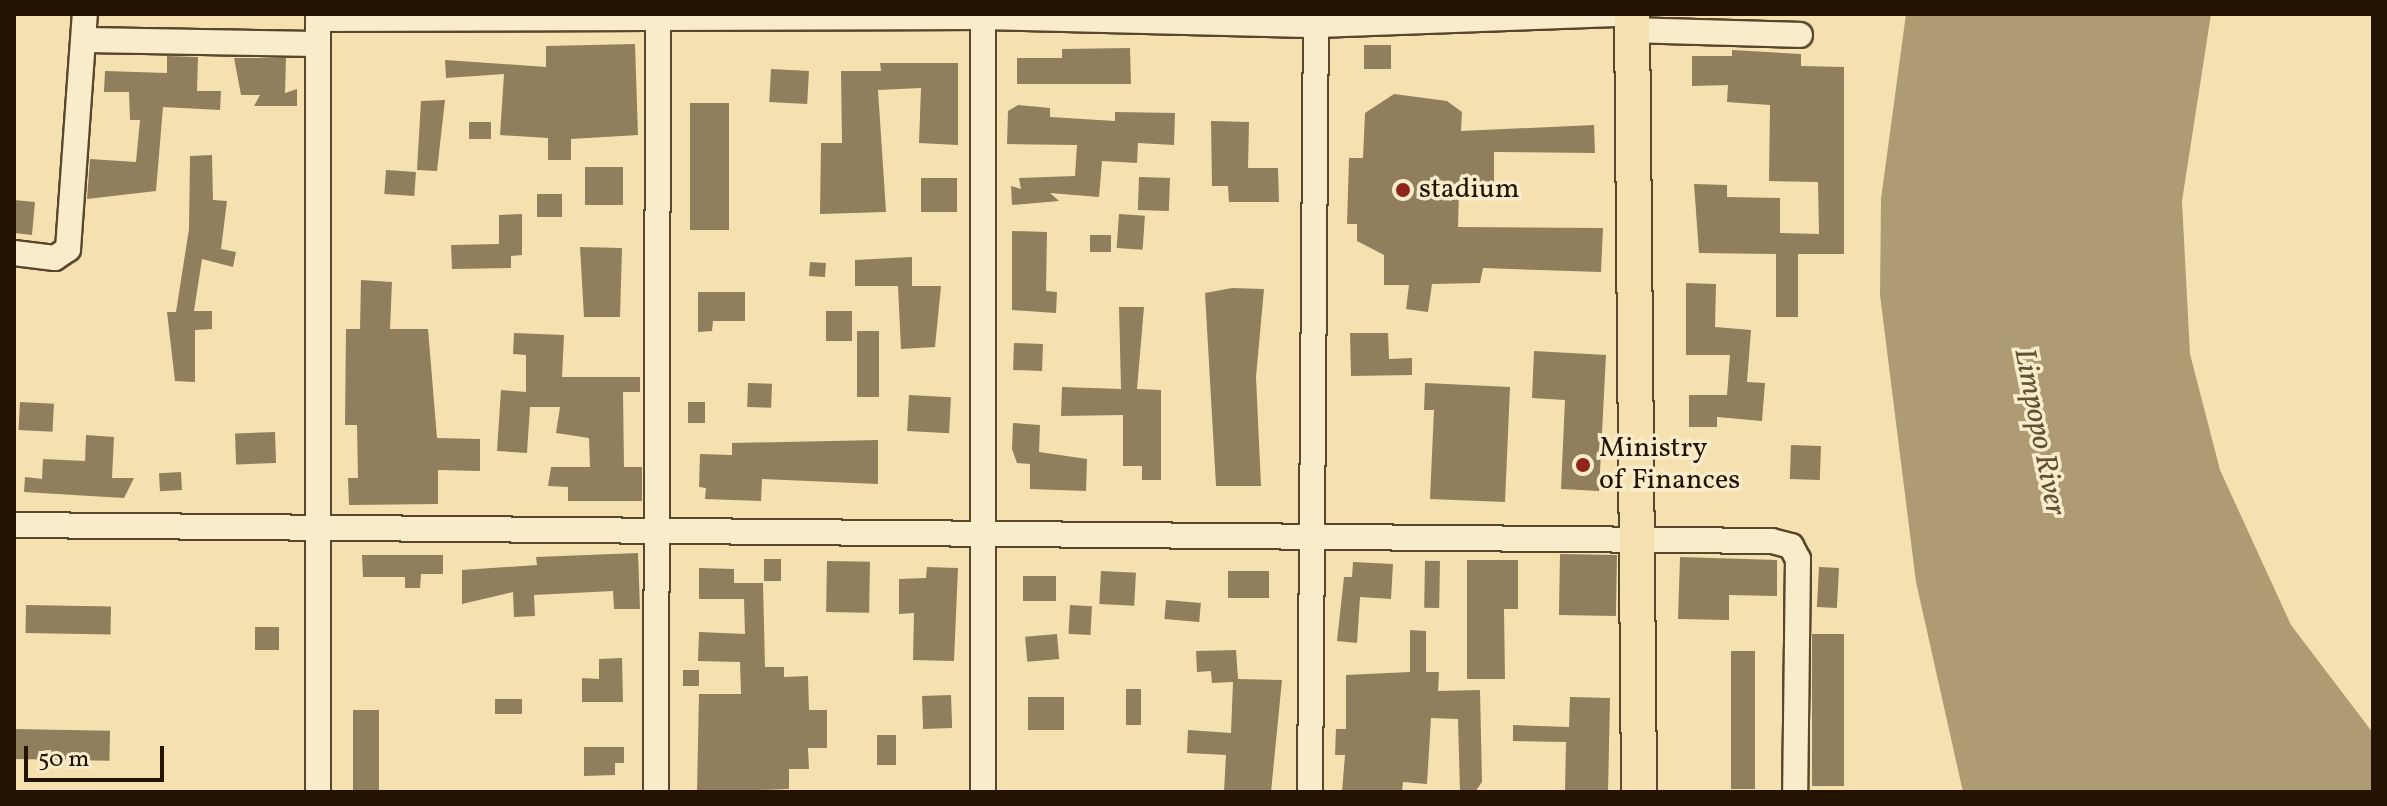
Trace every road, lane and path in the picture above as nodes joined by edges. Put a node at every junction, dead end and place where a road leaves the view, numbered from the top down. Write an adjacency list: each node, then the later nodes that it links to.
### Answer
1 (85, 14): 8 (street)
2 (983, 16): 3 (street); 5 (street); 12 (street)
3 (658, 17): 6 (street); 13 (street)
4 (1629, 19): 5 (street); 7 (street); 15 (highway)
5 (1316, 20): 14 (street)
6 (318, 26): 8 (street); 11 (street)
7 (1800, 35)
8 (84, 40): 9 (street)
9 (14, 253)
10 (14, 525): 11 (street)
11 (322, 529): 13 (street); 16 (street)
12 (985, 529): 13 (street); 14 (street); 18 (street)
13 (659, 535): 17 (street)
14 (1314, 535): 15 (street); 19 (street)
15 (1632, 538): 20 (highway); 21 (street)
16 (318, 792)
17 (656, 792)
18 (983, 792)
19 (1310, 792)
20 (1639, 792)
21 (1795, 792)

